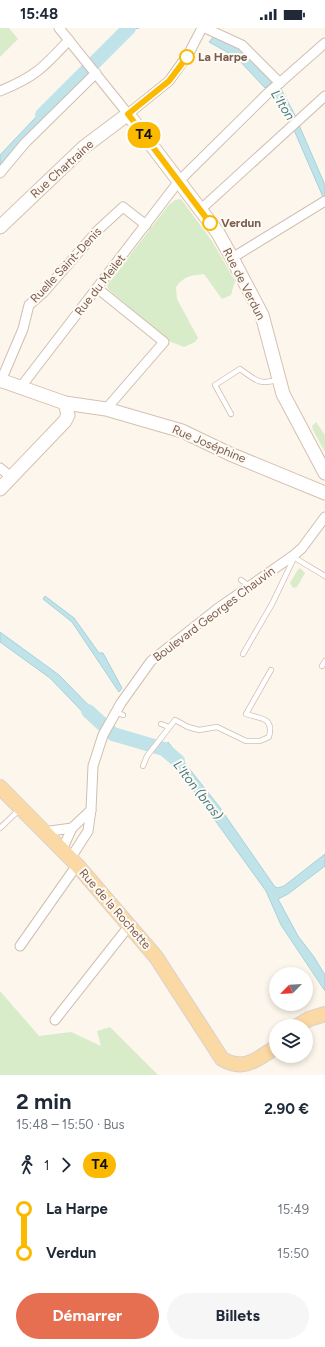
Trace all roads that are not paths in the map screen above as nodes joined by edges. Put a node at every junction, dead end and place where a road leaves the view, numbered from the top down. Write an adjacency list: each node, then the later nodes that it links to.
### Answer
1 (59, 28): 3 (street)
2 (204, 28): 6 (street); 9 (street)
3 (69, 40): 5 (street); 7 (street)
4 (325, 42): 6 (street, Rue du Meilet)
5 (96, 73): 9 (street); 10 (street)
6 (280, 83): 11 (street, Rue du Meilet)
7 (0, 91)
8 (325, 96): 13 (street)
9 (128, 114): 11 (main road, Rue de Verdun); 15 (main road, Rue Chartraine)
10 (0, 173)
11 (178, 181): 13 (main road, Rue de Verdun); 14 (street, Rue du Meilet)
12 (324, 201): 16 (street)
13 (200, 210): 16 (main road, Rue de Verdun)
14 (146, 226): 17 (street, Rue du Meilet); 19 (street, Ruelle Saint-Denis)
15 (0, 227)
16 (232, 258): 18 (main road, Rue de Verdun)
17 (97, 288): 20 (street, Rue du Meilet); 22 (street)
18 (278, 380): 23 (lane); 25 (main road, Rue de Verdun)
19 (0, 381): 20 (main road, Rue Joséphine)
20 (20, 388): 21 (main road, Rue Joséphine)
21 (65, 403): 22 (main road, Rue Joséphine); 26 (main road)
22 (106, 409): 28 (main road, Rue Joséphine)
23 (231, 414)
24 (0, 468): 26 (street)
25 (324, 473): 28 (main road)
26 (12, 477): 27 (main road)
27 (0, 489)
28 (319, 490)
29 (325, 517): 30 (street, Boulevard Georges Chauvin)
30 (295, 556): 31 (lane); 33 (street, Boulevard Georges Chauvin); 34 (lane)
31 (325, 576)
32 (241, 580): 33 (lane)
33 (249, 586): 43 (street, Boulevard Georges Chauvin)
34 (243, 654)
35 (325, 661): 36 (lane)
36 (322, 666)
37 (271, 670): 39 (lane)
38 (161, 724): 39 (lane)
39 (170, 727): 40 (lane)
40 (143, 766)
41 (0, 787): 42 (main road, Rue de la Rochette)
42 (20, 809): 44 (lane); 46 (main road, Rue de la Rochette)
43 (91, 810): 45 (street); 47 (street, Boulevard Georges Chauvin)
44 (0, 828)
45 (72, 828): 46 (street); 47 (street)
46 (43, 832): 47 (main road, Rue de la Rochette)
47 (70, 858): 48 (main road, Rue de la Rochette); 49 (street)
48 (129, 926): 51 (street); 55 (main road, Rue de la Rochette)
49 (20, 946)
50 (309, 1019): 52 (main road)
51 (55, 1020)
52 (313, 1022)
53 (269, 1043): 55 (main road)
54 (269, 1052): 55 (main road)
55 (241, 1066)

